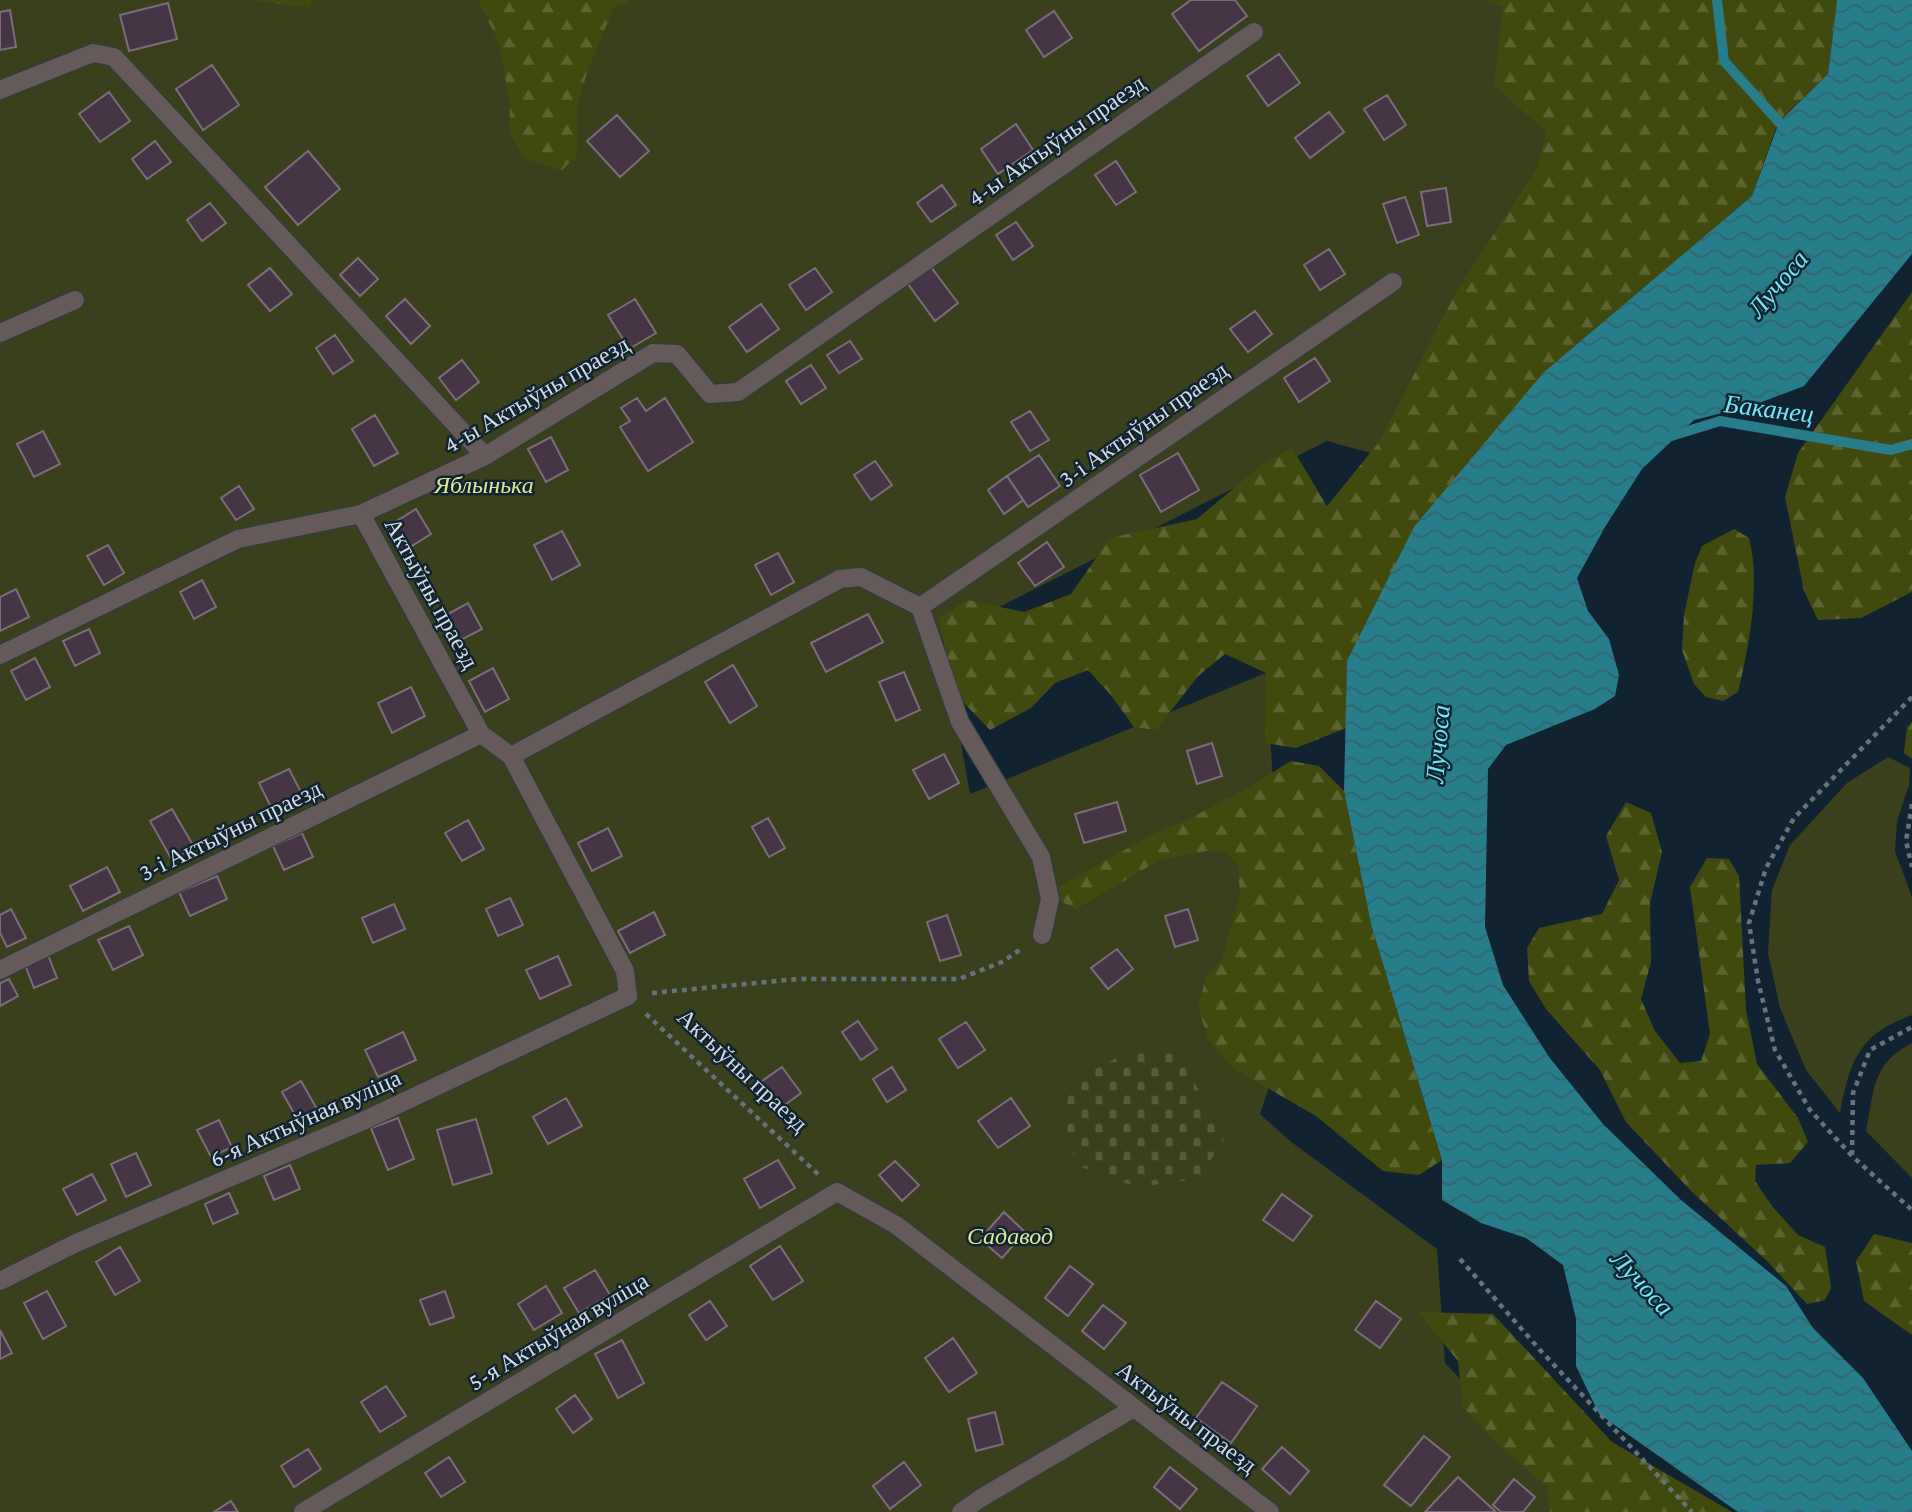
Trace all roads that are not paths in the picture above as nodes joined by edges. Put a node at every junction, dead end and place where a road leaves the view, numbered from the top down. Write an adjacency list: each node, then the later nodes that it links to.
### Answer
1 (1254, 32): 6 (lane, 4-ы Актыўны праезд)
2 (0, 90): 6 (lane)
3 (1393, 282): 8 (lane, 3-і Актыўны праезд)
4 (75, 300): 5 (lane)
5 (0, 333)
6 (485, 456): 7 (lane, 4-ы Актыўны праезд)
7 (361, 514): 9 (lane, 4-ы Актыўны праезд); 10 (lane, Актыўны праезд)
8 (920, 607): 11 (lane); 12 (lane)
9 (0, 655)
10 (481, 734): 11 (lane, Актыўны праезд); 13 (lane, 3-і Актыўны праезд)
11 (511, 756): 14 (lane, Актыўны праезд)
12 (1042, 935)
13 (0, 970)
14 (628, 996): 16 (lane, 6-я Актыўная вуліца)
15 (837, 1192): 17 (lane, Актыўны праезд); 18 (lane, 5-я Актыўная вуліца)
16 (0, 1282)
17 (1134, 1408): 19 (lane); 20 (lane, Актыўны праезд)
18 (303, 1512)
19 (961, 1512)
20 (1270, 1512)

